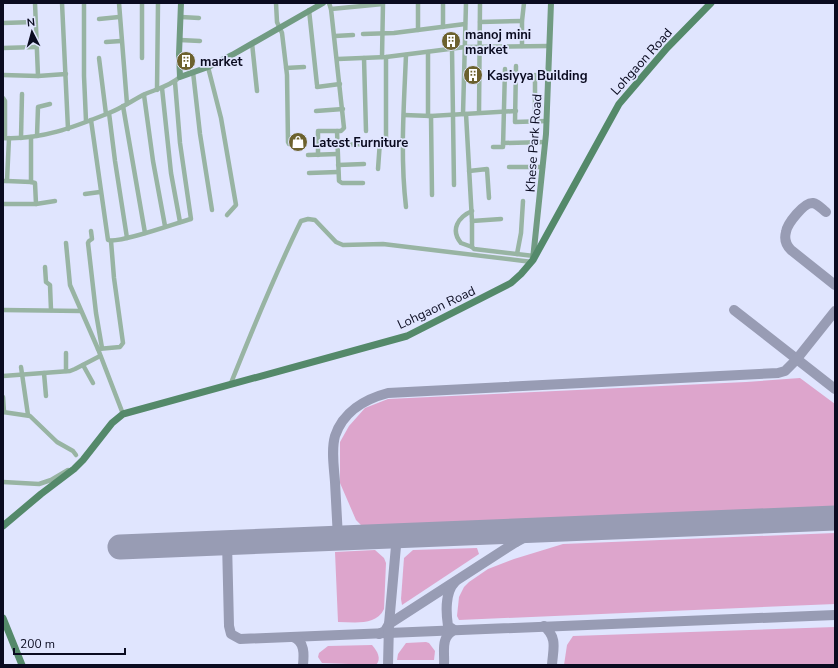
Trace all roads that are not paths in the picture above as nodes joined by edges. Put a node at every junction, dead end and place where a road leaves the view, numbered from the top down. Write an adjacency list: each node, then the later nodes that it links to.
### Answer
1 (35, 3): 26 (street)
2 (62, 3): 62 (street)
3 (84, 3): 87 (street)
4 (119, 3): 21 (street)
5 (142, 3): 53 (street)
6 (158, 3): 70 (street)
7 (181, 3): 22 (street)
8 (276, 3): 30 (street)
9 (323, 3): 20 (street)
10 (329, 3): 19 (street)
11 (383, 3): 19 (street); 33 (street)
12 (418, 3): 32 (street)
13 (443, 3): 31 (street)
14 (466, 3): 29 (street)
15 (480, 3): 27 (street)
16 (524, 3): 25 (street)
17 (551, 3): 44 (street, Khese Park Road)
18 (711, 3): 141 (main road, Lohgaon Road)
19 (331, 9): 36 (street)
20 (309, 10): 30 (street); 68 (street)
21 (119, 17): 24 (street); 38 (street)
22 (181, 17): 23 (street); 37 (street)
23 (200, 18)
24 (98, 19)
25 (522, 21): 27 (street); 43 (street)
26 (35, 22): 28 (street); 45 (street)
27 (480, 22): 42 (street)
28 (3, 23)
29 (465, 24): 31 (street); 46 (street)
30 (279, 27): 41 (street); 59 (street)
31 (443, 27): 32 (street)
32 (418, 30): 33 (street)
33 (383, 33): 34 (street); 51 (street)
34 (363, 34)
35 (353, 35): 36 (street)
36 (335, 36): 55 (street)
37 (180, 40): 39 (street); 66 (street)
38 (121, 41): 40 (street); 76 (street)
39 (200, 41)
40 (106, 42)
41 (252, 43): 57 (street); 71 (street)
42 (480, 46): 43 (street); 46 (street); 81 (street)
43 (522, 46): 44 (street)
44 (549, 46): 88 (street, Khese Park Road)
45 (36, 47): 47 (street); 65 (street)
46 (465, 47): 48 (street); 84 (street)
47 (3, 48)
48 (452, 49): 49 (street); 83 (street)
49 (428, 52): 50 (street); 86 (street)
50 (406, 55): 51 (street); 85 (street)
51 (384, 57): 54 (street); 110 (street)
52 (99, 58): 82 (street)
53 (142, 58)
54 (364, 58): 55 (street); 92 (street)
55 (338, 59): 68 (street)
56 (516, 66): 80 (street)
57 (208, 67): 61 (street); 129 (street)
58 (304, 67): 59 (street)
59 (286, 68): 97 (street)
60 (506, 69): 79 (street)
61 (193, 72): 66 (street); 127 (street)
62 (66, 74): 65 (street); 90 (street)
63 (3, 75): 65 (street)
64 (536, 75): 89 (street)
65 (38, 76)
66 (180, 77): 67 (street)
67 (175, 82): 69 (street); 132 (street)
68 (340, 84): 77 (street)
69 (162, 88): 70 (street); 132 (street)
70 (157, 90): 73 (street)
71 (257, 91)
72 (22, 94): 96 (street)
73 (144, 95): 76 (street); 133 (street)
74 (3, 98): 95 (street)
75 (50, 104): 93 (street)
76 (125, 105): 82 (street); 135 (street)
77 (343, 109): 78 (street); 91 (street)
78 (316, 111)
79 (504, 111): 80 (street); 81 (street); 99 (street)
80 (516, 111): 89 (street)
81 (479, 112): 84 (street)
82 (107, 113): 87 (street); 136 (street)
83 (452, 114): 84 (street); 86 (street); 117 (street)
84 (464, 114): 111 (street)
85 (404, 115): 86 (street); 126 (street)
86 (430, 116): 120 (street)
87 (88, 120): 90 (street); 118 (street)
88 (547, 121): 89 (street); 98 (street, Khese Park Road)
89 (535, 122)
90 (68, 129): 93 (street)
91 (337, 131): 101 (street); 105 (street)
92 (366, 131)
93 (37, 136): 94 (street)
94 (31, 137): 96 (street); 115 (street)
95 (6, 138): 96 (street); 114 (street)
96 (21, 138)
97 (304, 142)
98 (546, 142): 99 (street); 108 (street, Khese Park Road)
99 (503, 143): 102 (street)
100 (366, 144): 101 (street)
101 (337, 145): 103 (street)
102 (493, 147)
103 (337, 154): 105 (street); 107 (street)
104 (308, 155): 105 (street)
105 (318, 155)
106 (364, 164): 107 (street)
107 (338, 165): 112 (street)
108 (543, 166): 109 (street); 141 (street, Khese Park Road)
109 (509, 167)
110 (378, 169)
111 (469, 171): 121 (street); 128 (street)
112 (338, 172): 113 (street); 116 (street)
113 (309, 173)
114 (5, 181): 115 (street)
115 (31, 182): 125 (street)
116 (363, 183)
117 (454, 185)
118 (100, 192): 119 (street); 137 (street)
119 (85, 194)
120 (432, 195)
121 (489, 198)
122 (55, 201): 125 (street)
123 (523, 201): 140 (street)
124 (3, 204): 125 (street)
125 (36, 204)
126 (406, 207)
127 (212, 210)
128 (472, 211): 131 (street); 139 (street)
129 (227, 215)
130 (501, 219): 131 (street)
131 (472, 221): 139 (street)
132 (180, 222): 133 (street)
133 (165, 226): 135 (street)
134 (92, 231): 146 (street)
135 (145, 233): 136 (street)
136 (127, 238): 137 (street)
137 (111, 241): 146 (street)
138 (66, 243): 145 (street)
139 (472, 246): 140 (street)
140 (517, 254): 141 (street)
141 (533, 260): 156 (main road, Lohgaon Road); 156 (street)
142 (45, 267): 144 (street)
143 (3, 310): 144 (street)
144 (51, 310): 145 (street)
145 (81, 311): 146 (street)
146 (100, 348): 148 (street)
147 (66, 353): 151 (street)
148 (100, 356): 149 (street); 160 (street)
149 (82, 365): 151 (street); 155 (street)
150 (22, 367): 153 (street)
151 (66, 371): 152 (street)
152 (44, 373): 153 (street); 157 (street)
153 (22, 374): 154 (street); 161 (street)
154 (3, 376)
155 (93, 383)
156 (231, 383): 160 (main road, Lohgaon Road)
157 (46, 396)
158 (3, 397): 159 (street)
159 (4, 412): 161 (street)
160 (123, 414): 163 (main road, Lohgaon Road)
161 (28, 415): 162 (street)
162 (76, 455)
163 (74, 469): 164 (street); 165 (main road, Lohgaon Road)
164 (3, 482)
165 (3, 526)
166 (3, 618): 167 (main road)
167 (22, 665)

